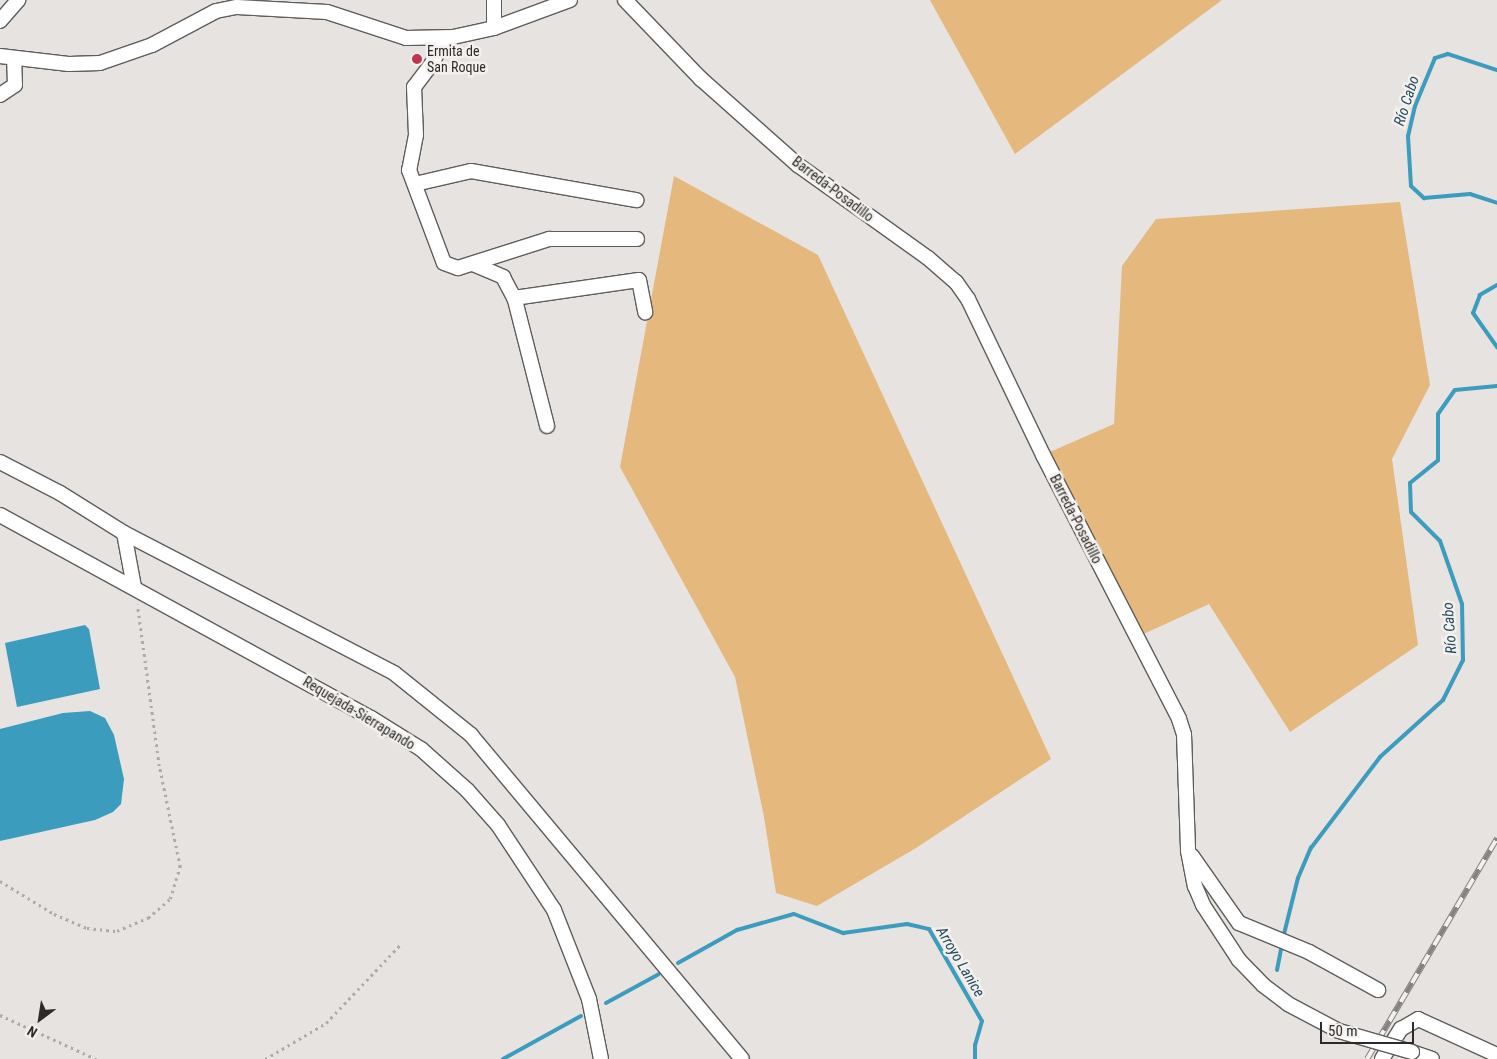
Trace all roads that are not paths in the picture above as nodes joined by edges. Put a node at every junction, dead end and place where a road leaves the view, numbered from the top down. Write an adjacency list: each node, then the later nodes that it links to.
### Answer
1 (18, 0): 5 (street)
2 (494, 0): 6 (street)
3 (570, 0): 6 (street)
4 (625, 0): 21 (street, Barreda-Posadillo)
5 (0, 21)
6 (494, 28): 7 (street)
7 (445, 38): 8 (street); 10 (street)
8 (7, 57): 9 (street)
9 (0, 95)
10 (415, 184): 11 (street); 13 (street)
11 (636, 200)
12 (637, 240): 13 (street)
13 (473, 264): 14 (street)
14 (514, 298): 15 (street); 16 (street)
15 (645, 312)
16 (547, 426)
17 (0, 462): 19 (street)
18 (0, 515): 20 (street, Requejada-Sierrapando)
19 (124, 534): 20 (street); 25 (street)
20 (134, 588): 24 (street, Requejada-Sierrapando)
21 (1188, 851): 22 (street); 27 (street, Barreda-Posadillo, bridge)
22 (1378, 990)
23 (1497, 1055): 26 (street)
24 (601, 1059)
25 (742, 1059)
26 (1382, 1059)
27 (1432, 1059)

